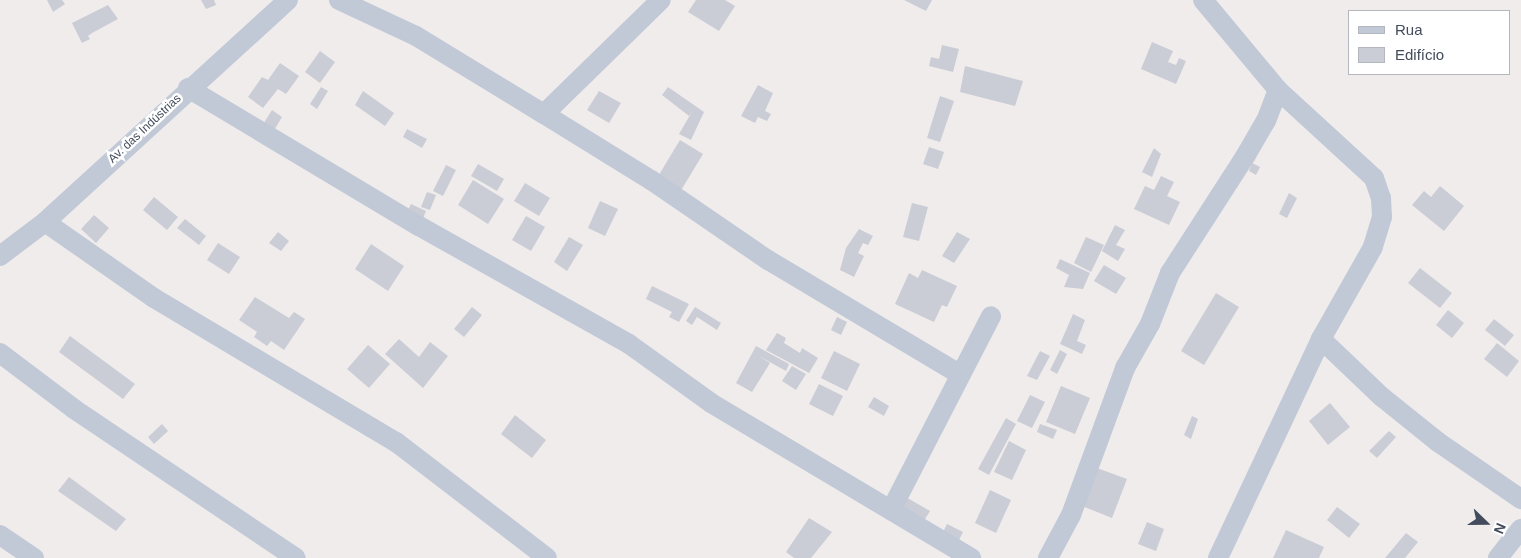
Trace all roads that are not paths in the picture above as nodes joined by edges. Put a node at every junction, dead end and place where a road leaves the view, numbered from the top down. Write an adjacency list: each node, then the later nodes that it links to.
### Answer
1 (288, 0): 5 (street, Av. das Indústrias)
2 (339, 0): 7 (street)
3 (661, 0): 7 (street)
4 (1203, 0): 6 (street)
5 (188, 88): 8 (street, Av. das Indústrias); 15 (street)
6 (1278, 90): 11 (street); 22 (street)
7 (544, 114): 13 (street)
8 (45, 222): 9 (street, Av. das Indústrias); 20 (street)
9 (0, 256)
10 (991, 316): 13 (street)
11 (1322, 338): 14 (street); 23 (street)
12 (0, 354): 19 (street)
13 (959, 374): 15 (street)
14 (1521, 499)
15 (891, 510): 21 (street)
16 (1521, 529): 24 (street)
17 (0, 535): 18 (street)
18 (34, 558)
19 (296, 558)
20 (547, 558)
21 (971, 558)
22 (1048, 558)
23 (1218, 558)
24 (1498, 558)

